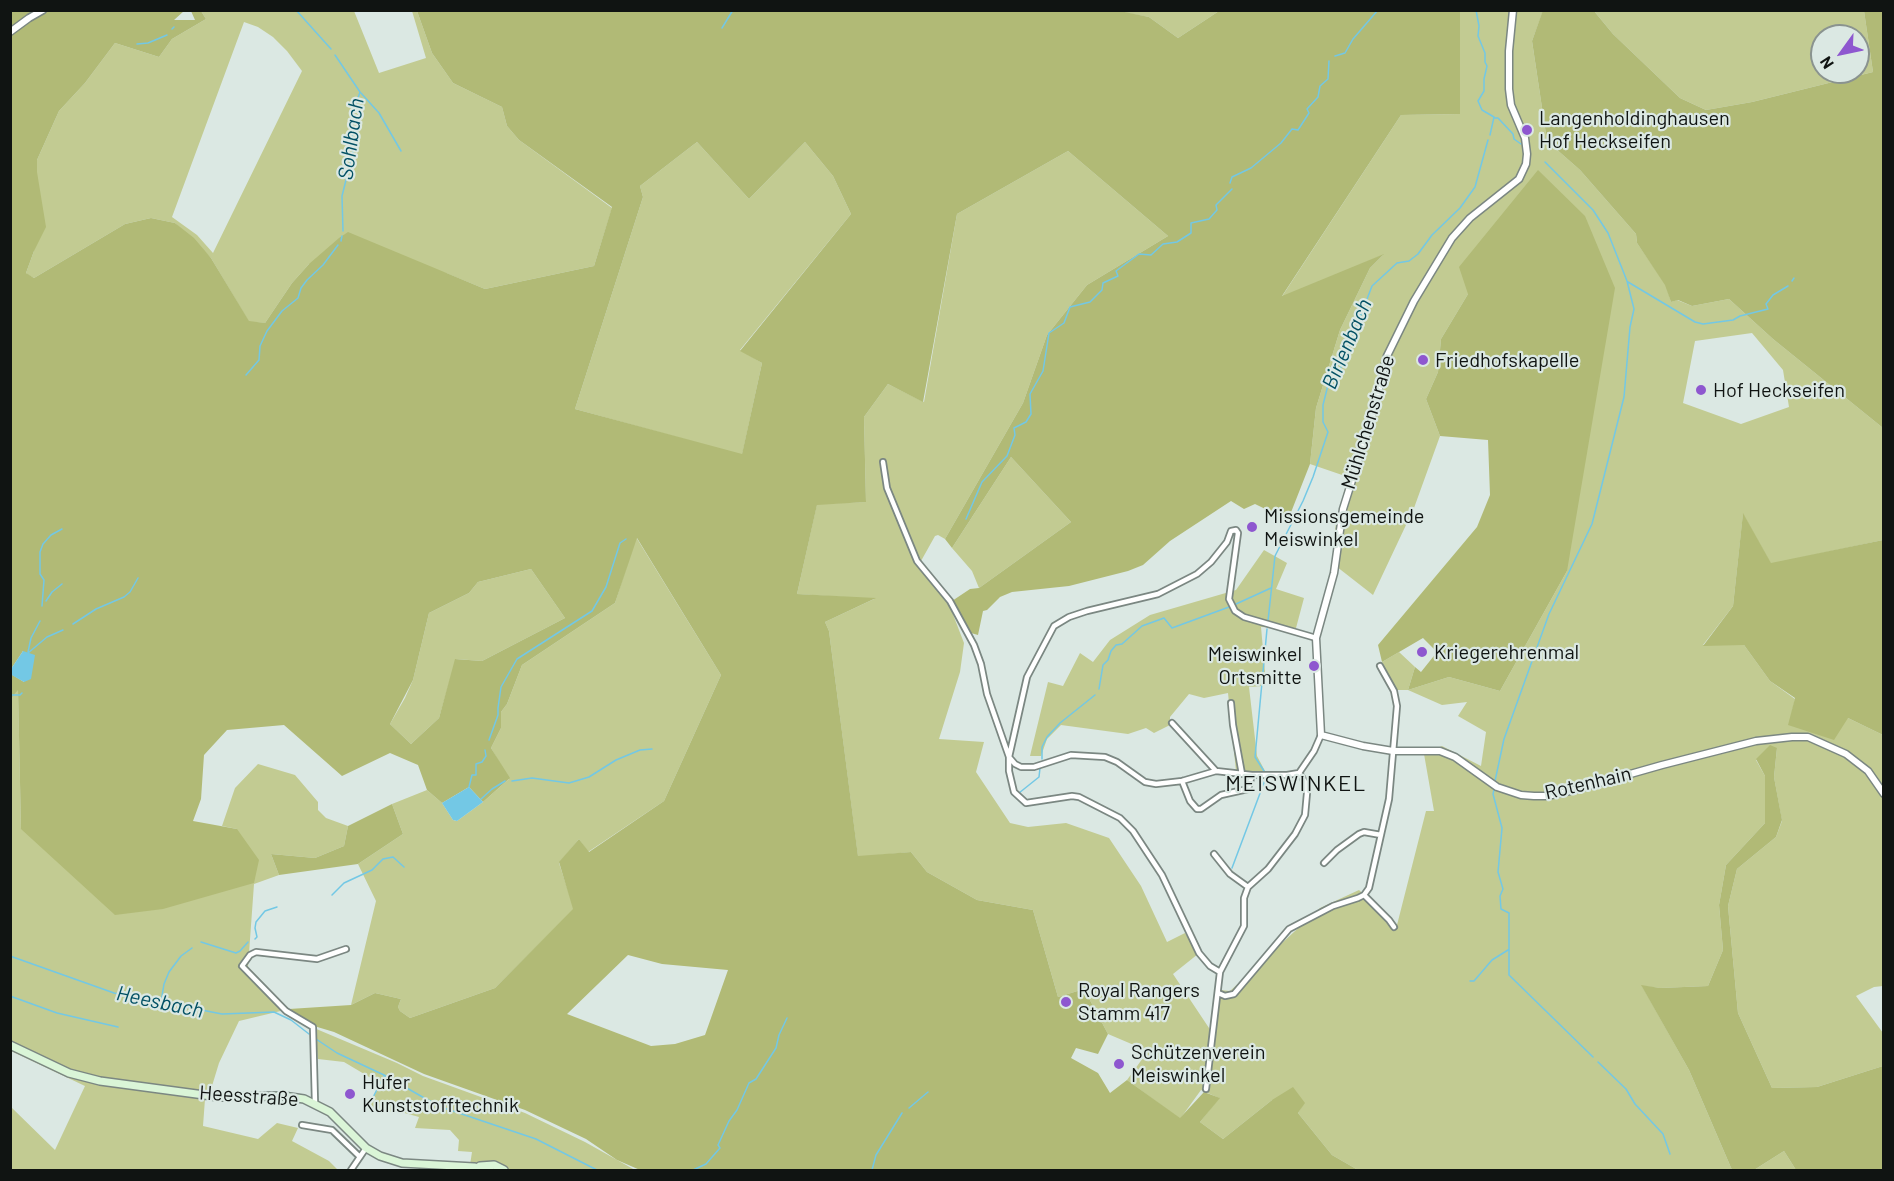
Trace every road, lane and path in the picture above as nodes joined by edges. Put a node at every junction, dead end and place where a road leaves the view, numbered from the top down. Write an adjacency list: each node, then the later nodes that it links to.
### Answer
1 (43, 10): 3 (street)
2 (1513, 10): 5 (street, Mühlchenstraße)
3 (10, 32)
4 (883, 462): 11 (street)
5 (1316, 638): 9 (street, Mühlchenstraße); 11 (street)
6 (1380, 666): 10 (street)
7 (1231, 703): 14 (street)
8 (1172, 723): 12 (street)
9 (1321, 735): 10 (street, Rotenhain); 13 (street)
10 (1393, 751): 17 (street, Rotenhain); 18 (street)
11 (1009, 758): 16 (street); 25 (street)
12 (1216, 771): 14 (street); 16 (street)
13 (1299, 773): 15 (street); 21 (street)
14 (1242, 774): 15 (street)
15 (1252, 776): 16 (street)
16 (1182, 782)
17 (1884, 794)
18 (1381, 835): 20 (street); 22 (street)
19 (1214, 854): 21 (street)
20 (1324, 863)
21 (1248, 887): 25 (street)
22 (1364, 895): 23 (street); 26 (street)
23 (1394, 927)
24 (346, 949): 29 (street)
25 (1221, 972): 26 (street)
26 (1218, 993): 28 (street)
27 (10, 1045): 29 (main road, Heesstraße)
28 (1206, 1089)
29 (315, 1103): 31 (main road, Heesstraße)
30 (302, 1125): 32 (street)
31 (366, 1148): 32 (street); 33 (main road, Heesstraße)
32 (360, 1157): 34 (street)
33 (474, 1167): 35 (main road, Heesstraße); 36 (main road, Heesstraße)
34 (351, 1170)
35 (490, 1170)
36 (504, 1170)

